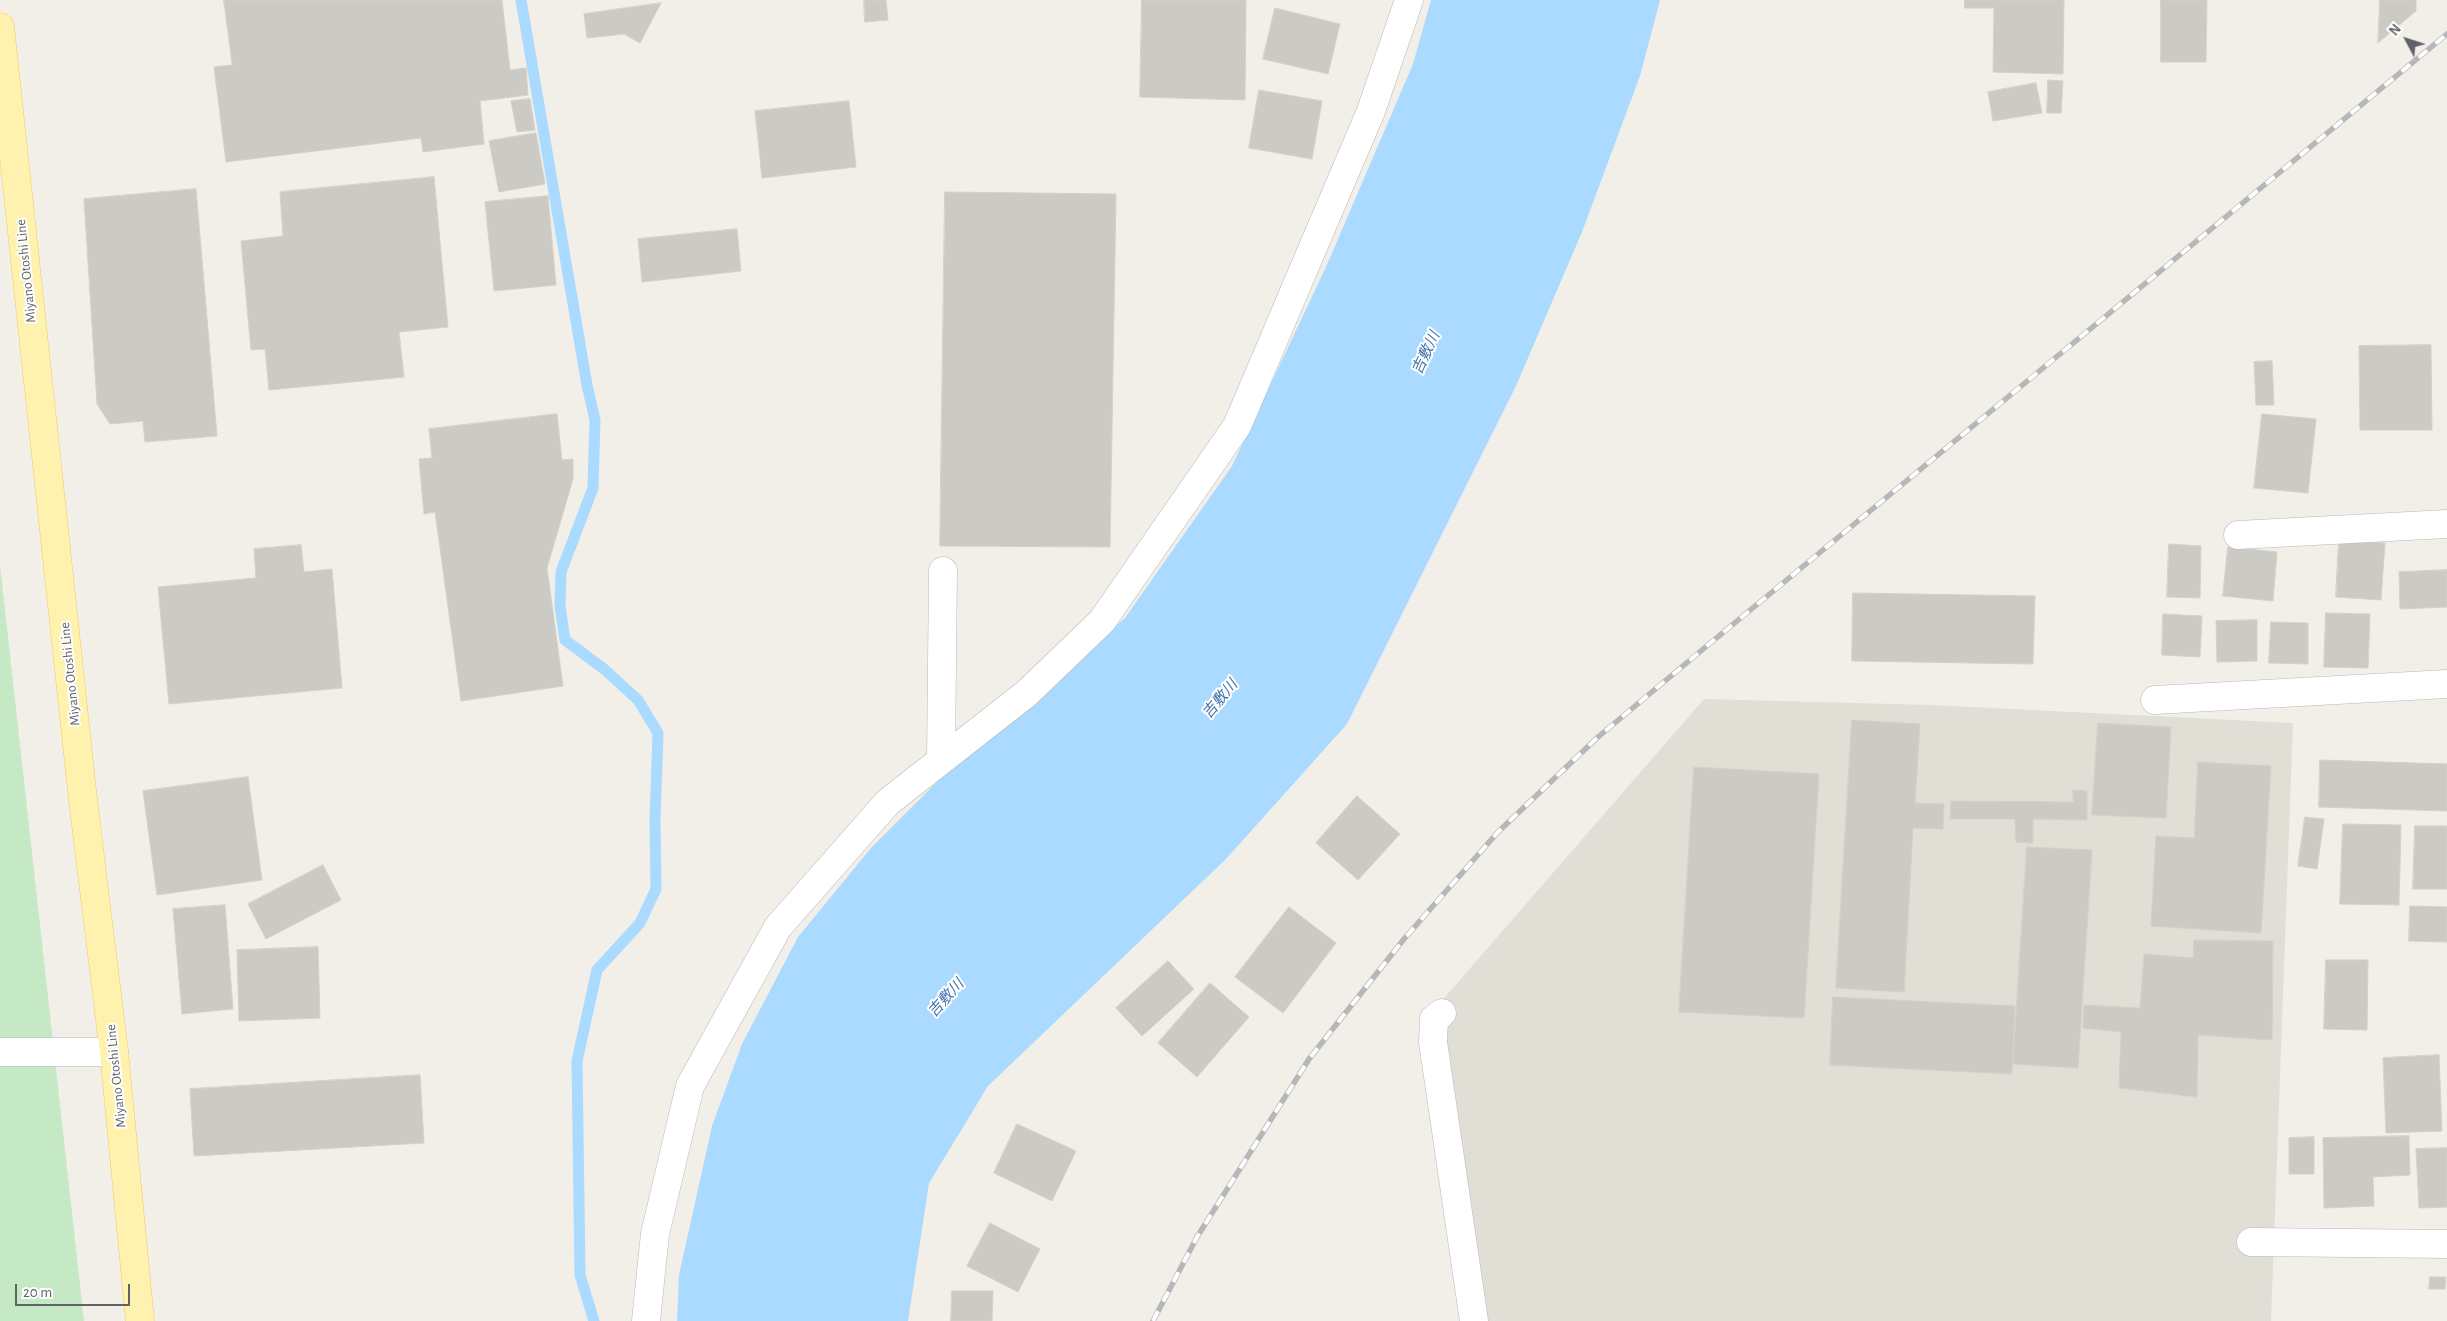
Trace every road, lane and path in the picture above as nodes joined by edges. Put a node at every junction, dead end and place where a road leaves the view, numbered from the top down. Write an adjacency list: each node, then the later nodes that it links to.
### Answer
1 (1409, 0): 8 (street)
2 (0, 27): 11 (main road, Miyano Otoshi Line)
3 (2447, 524): 4 (street)
4 (2238, 535)
5 (943, 571): 8 (street)
6 (2447, 684): 7 (street)
7 (2155, 700)
8 (942, 760): 15 (street)
9 (1442, 1013): 16 (street)
10 (0, 1052): 11 (street)
11 (114, 1052): 14 (main road, Miyano Otoshi Line)
12 (2251, 1242): 13 (street)
13 (2447, 1244)
14 (140, 1321)
15 (646, 1321)
16 (1474, 1321)

